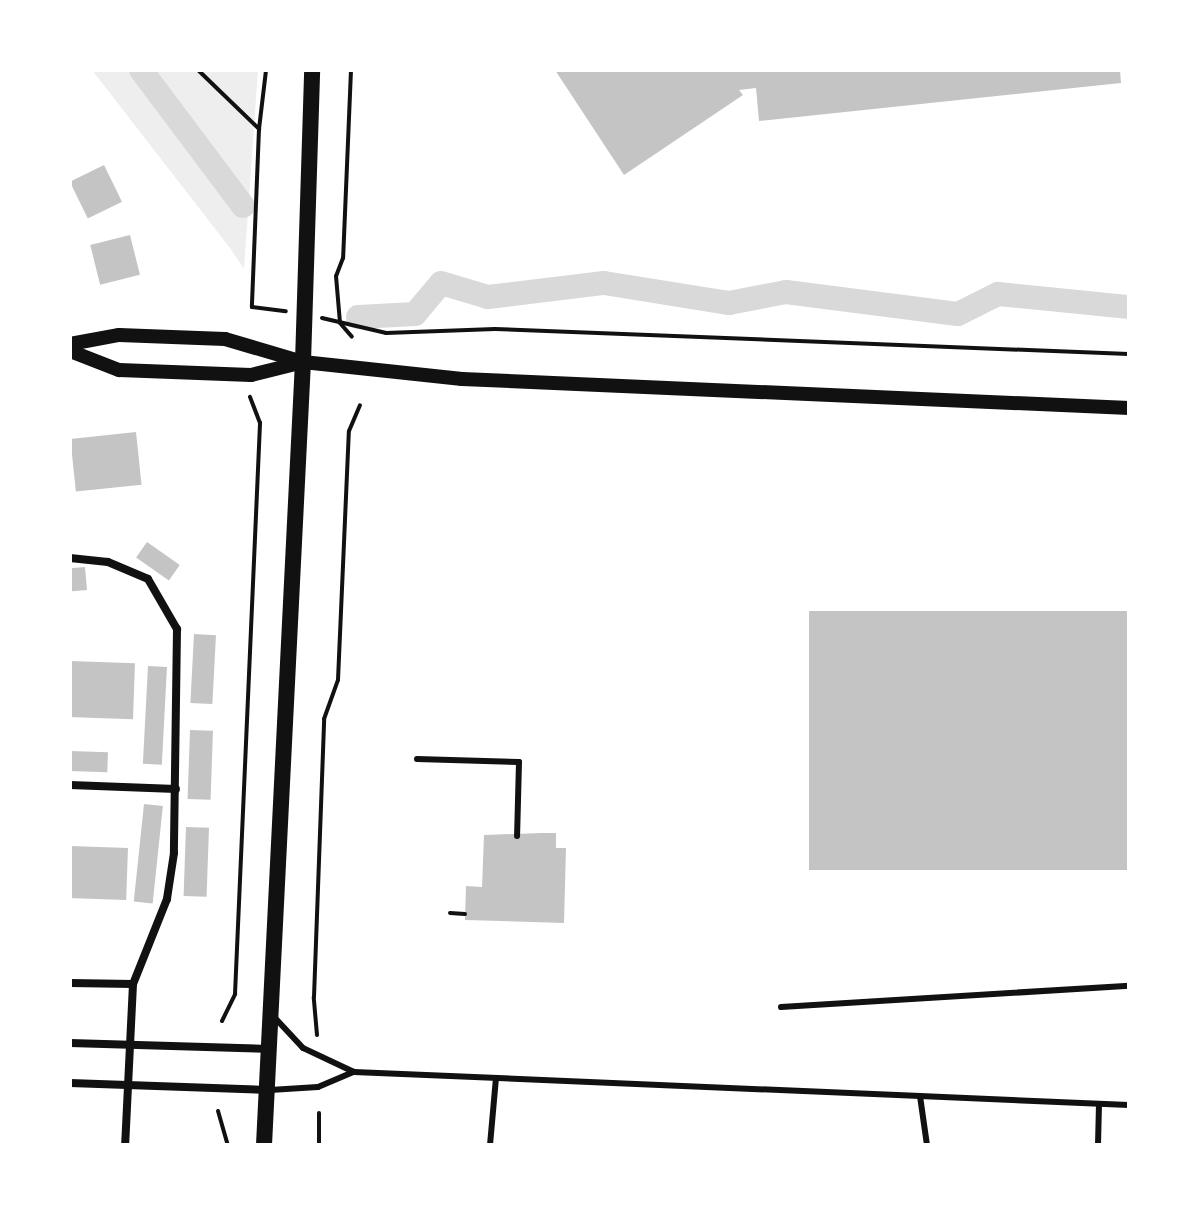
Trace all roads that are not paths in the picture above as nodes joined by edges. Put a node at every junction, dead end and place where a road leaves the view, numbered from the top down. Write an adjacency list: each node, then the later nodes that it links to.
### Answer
1 (312, 70): 4 (main road)
2 (70, 344): 4 (street)
3 (70, 351): 4 (street)
4 (303, 362): 5 (street); 15 (main road)
5 (1129, 408)
6 (70, 558): 9 (street)
7 (417, 759): 10 (lane)
8 (70, 785): 9 (street)
9 (176, 789): 12 (street)
10 (517, 836)
11 (70, 983): 12 (street)
12 (133, 984): 17 (street)
13 (1129, 986): 14 (lane)
14 (781, 1007)
15 (269, 1012): 18 (main road); 19 (lane)
16 (70, 1043): 17 (street)
17 (129, 1043): 18 (street); 22 (street)
18 (268, 1049): 23 (main road)
19 (354, 1072): 20 (lane); 23 (lane)
20 (496, 1078): 24 (lane); 29 (lane)
21 (70, 1083): 22 (street)
22 (128, 1084): 23 (street); 27 (street)
23 (267, 1090): 28 (main road)
24 (920, 1096): 25 (lane); 30 (lane)
25 (1099, 1104): 26 (lane); 31 (lane)
26 (1129, 1105)
27 (125, 1145)
28 (264, 1145)
29 (490, 1145)
30 (927, 1145)
31 (1098, 1145)

